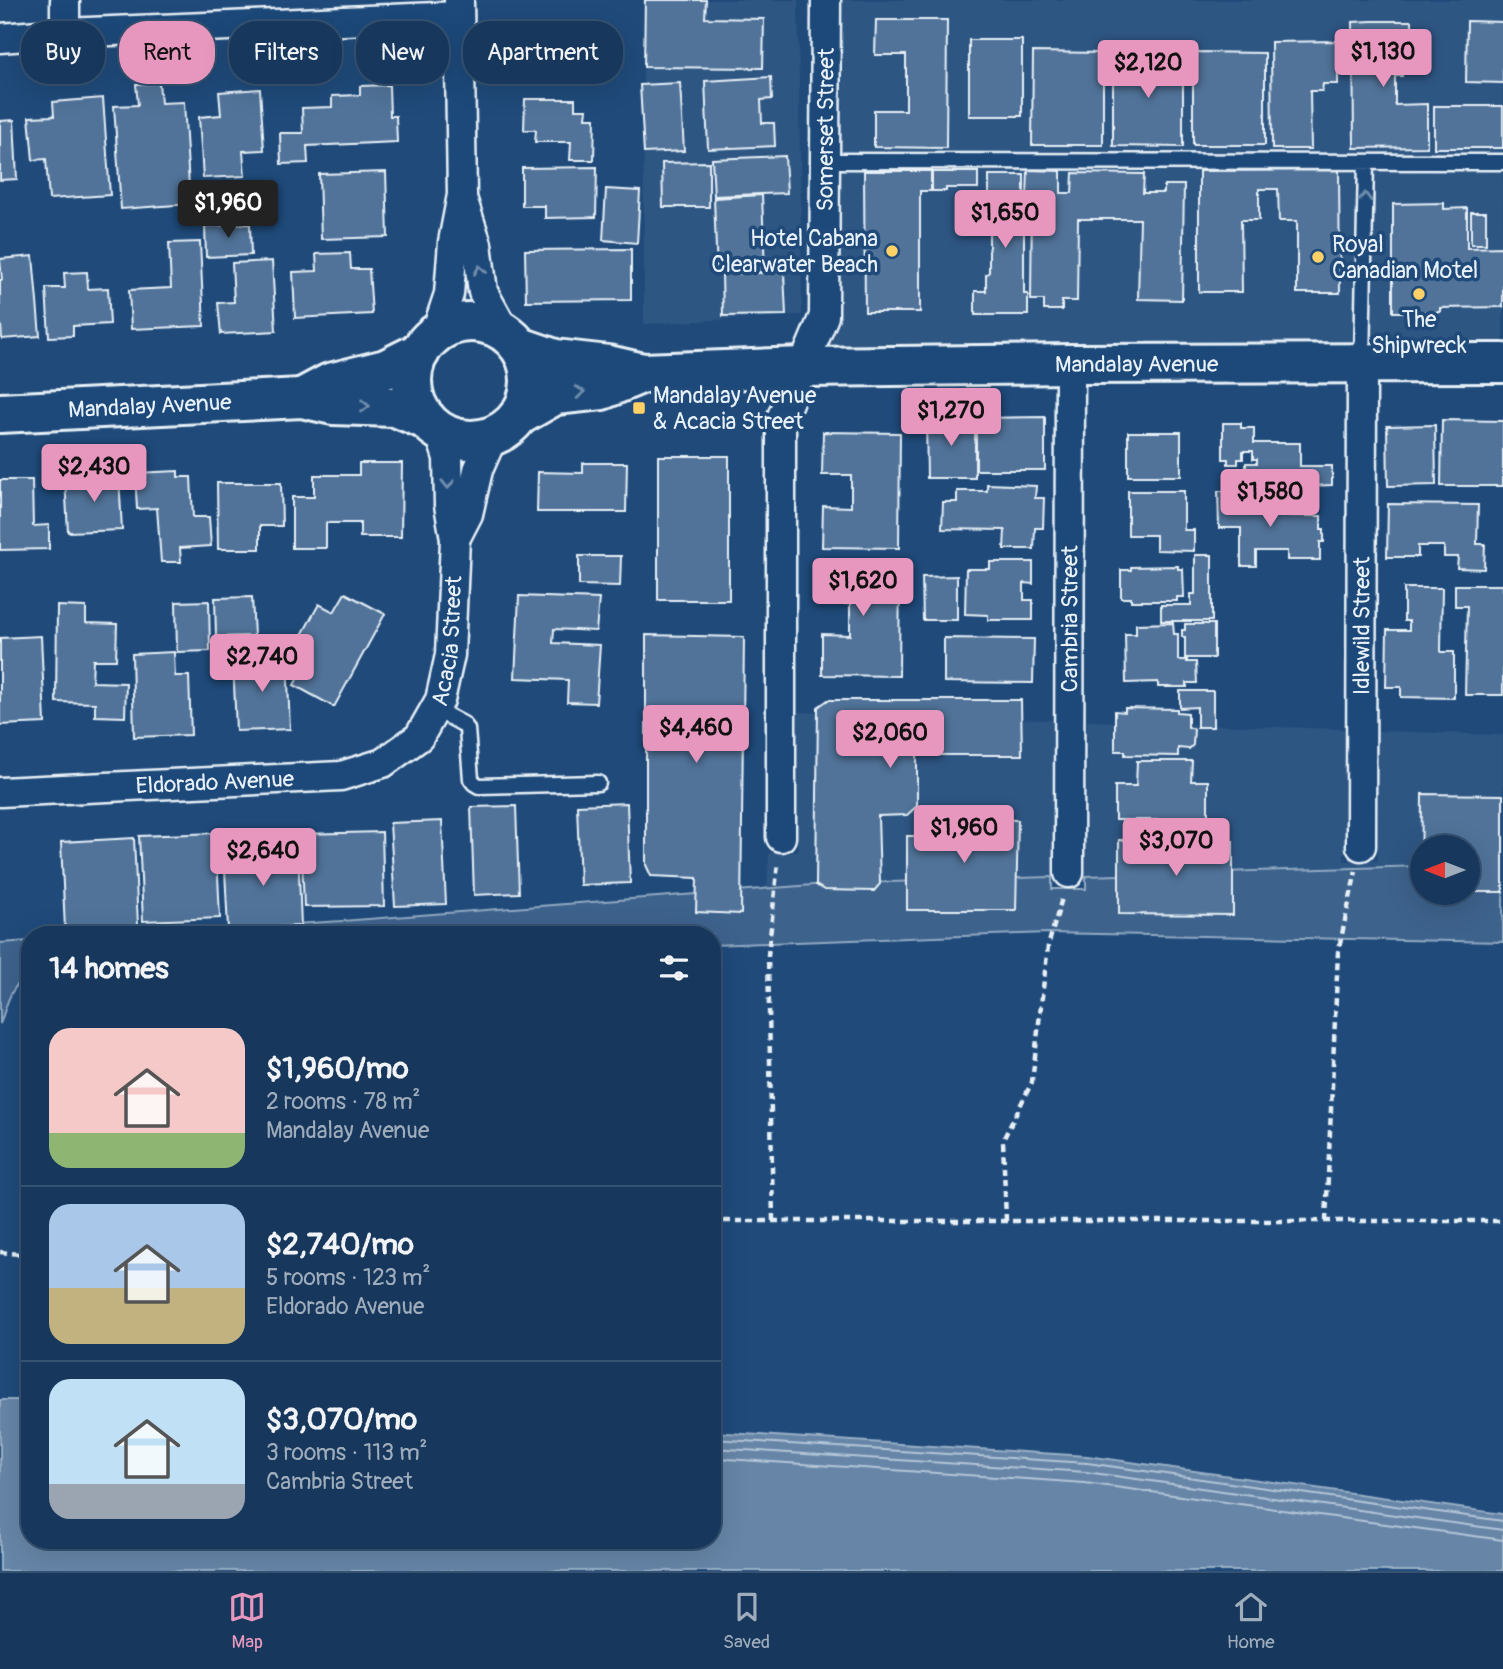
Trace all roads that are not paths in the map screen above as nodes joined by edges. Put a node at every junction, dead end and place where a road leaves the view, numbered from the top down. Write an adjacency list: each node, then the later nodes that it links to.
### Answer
1 (65, 0): 4 (street)
2 (826, 0): 8 (street, Somerset Street)
3 (459, 8): 5 (street); 11 (street)
4 (65, 21)
5 (105, 30)
6 (21, 36): 7 (street)
7 (0, 38)
8 (825, 161): 9 (lane); 17 (street, Somerset Street)
9 (1366, 162): 10 (lane); 14 (lane, one-way to 9)
10 (1503, 162)
11 (462, 195): 12 (street, one-way to 11); 13 (street)
12 (512, 340): 13 (street); 18 (street, Mandalay Avenue); 22 (street)
13 (428, 343): 19 (street, Mandalay Avenue); 21 (street)
14 (1362, 363): 15 (street, Mandalay Avenue); 16 (street, Mandalay Avenue); 29 (street, Idlewild Street)
15 (1503, 363)
16 (1070, 364): 17 (street, Mandalay Avenue); 30 (street, Cambria Street)
17 (804, 366): 18 (street, Mandalay Avenue); 28 (street, Somerset Street)
18 (643, 373): 22 (street, Mandalay Avenue, one-way to 18)
19 (302, 397): 20 (street, Mandalay Avenue); 21 (street, Mandalay Avenue, one-way to 21)
20 (0, 413)
21 (433, 425): 22 (street); 23 (street, Acacia Street, one-way to 23)
22 (506, 425): 23 (street, Acacia Street)
23 (455, 539): 24 (street, Acacia Street)
24 (435, 709): 25 (street, Acacia Street); 26 (lane)
25 (419, 737): 27 (street, Eldorado Avenue)
26 (598, 783)
27 (0, 792)
28 (781, 838)
29 (1361, 846)
30 (1069, 873)

